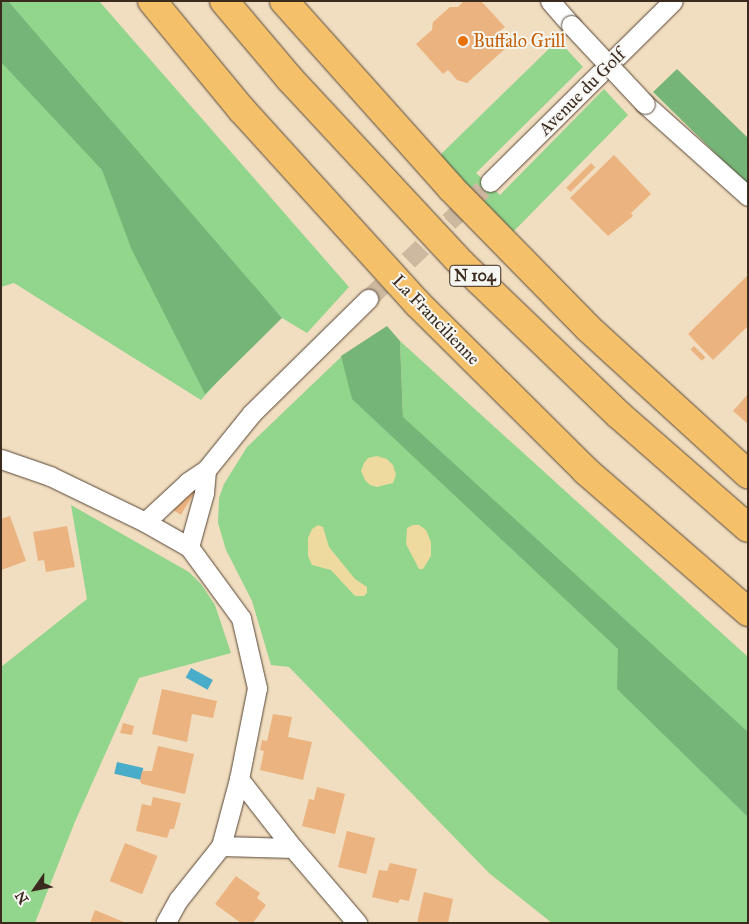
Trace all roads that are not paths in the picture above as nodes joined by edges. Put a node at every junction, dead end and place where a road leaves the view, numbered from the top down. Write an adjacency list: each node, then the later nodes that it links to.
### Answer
1 (152, 1): 15 (highway, La Francilienne)
2 (224, 1): 13 (highway, N 104)
3 (284, 1): 11 (highway)
4 (550, 1): 7 (street, bridge)
5 (673, 1): 6 (street, Avenue du Golf)
6 (490, 182)
7 (748, 196)
8 (368, 299): 10 (street)
9 (1, 459): 12 (street)
10 (206, 470): 12 (street); 14 (street)
11 (748, 474)
12 (145, 522): 14 (street)
13 (748, 528)
14 (189, 547): 16 (street)
15 (748, 612)
16 (239, 779): 17 (street); 18 (street)
17 (221, 846): 18 (street); 19 (street)
18 (293, 848): 20 (street)
19 (165, 923)
20 (357, 923)

